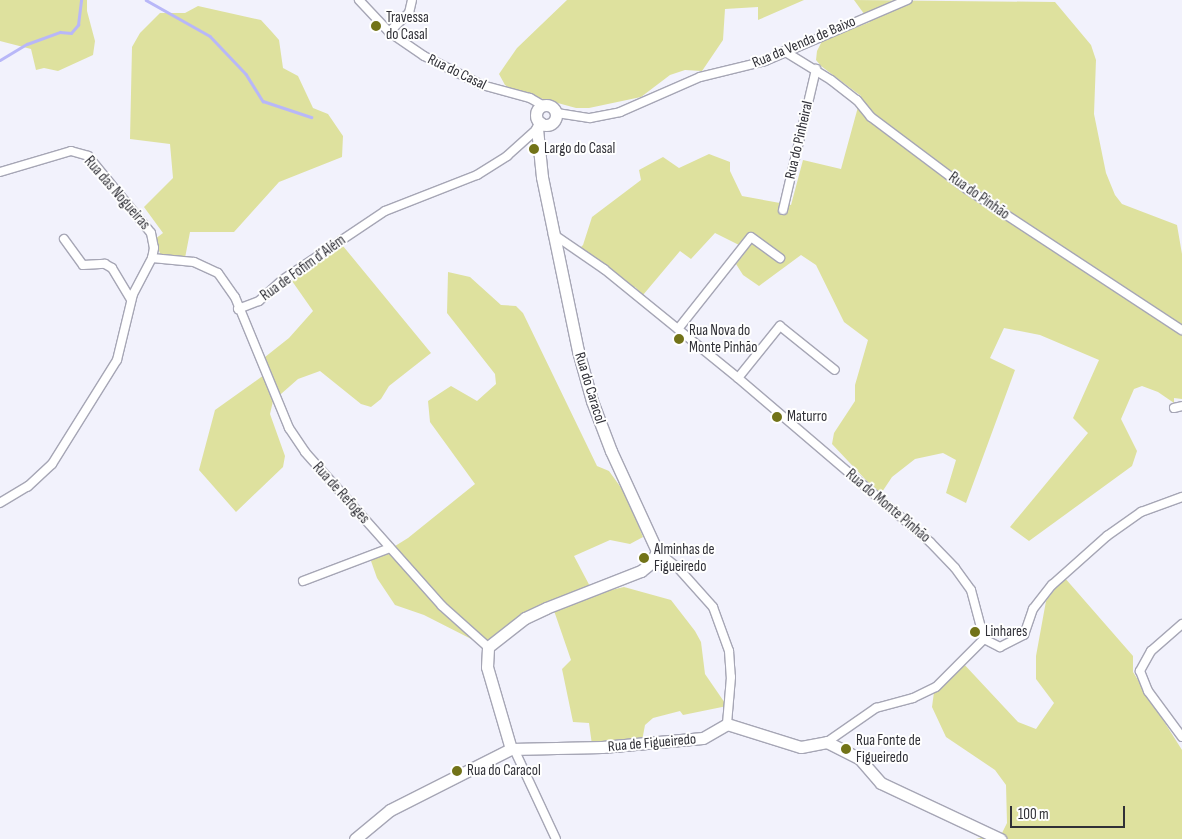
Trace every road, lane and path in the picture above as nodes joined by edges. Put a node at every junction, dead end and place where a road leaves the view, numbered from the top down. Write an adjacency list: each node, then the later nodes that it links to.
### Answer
1 (359, 0): 4 (street, Rua do Casal)
2 (412, 0): 4 (street)
3 (907, 0): 5 (street, Rua da Venda de Baixo)
4 (389, 32): 7 (street, Rua do Casal)
5 (784, 52): 6 (street, Rua do Pinhão); 8 (street, Rua da Venda de Baixo)
6 (816, 69): 11 (street, Rua do Pinheiral); 19 (street, Rua do Pinhão)
7 (542, 106): 8 (street); 9 (street)
8 (557, 113): 9 (street)
9 (538, 126): 12 (street, Rua do Caracol); 17 (street, Rua de Fofim d´Além)
10 (0, 172): 14 (street, Rua das Nogueiras)
11 (783, 210)
12 (553, 234): 18 (street, Rua do Monte Pinhão); 25 (street, Rua do Caracol)
13 (64, 239): 16 (street)
14 (152, 258): 16 (street); 17 (street)
15 (780, 258): 18 (street)
16 (131, 300): 23 (street)
17 (238, 309): 24 (street, Rua de Refoges)
18 (678, 329): 21 (street, Rua do Monte Pinhão)
19 (1182, 330)
20 (835, 370): 21 (street)
21 (738, 378): 28 (street, Rua do Monte Pinhão)
22 (1182, 497): 28 (street)
23 (0, 503)
24 (390, 548): 26 (street); 29 (street, Rua de Refoges)
25 (657, 551): 29 (street); 30 (street)
26 (303, 581)
27 (1182, 624): 31 (street)
28 (984, 639): 32 (street)
29 (488, 647): 33 (street)
30 (727, 724): 32 (street); 33 (street, Rua de Figueiredo)
31 (1182, 737)
32 (827, 742): 36 (street)
33 (512, 749): 34 (street, Rua de Figueiredo); 35 (street)
34 (355, 839)
35 (556, 839)
36 (1000, 839)

